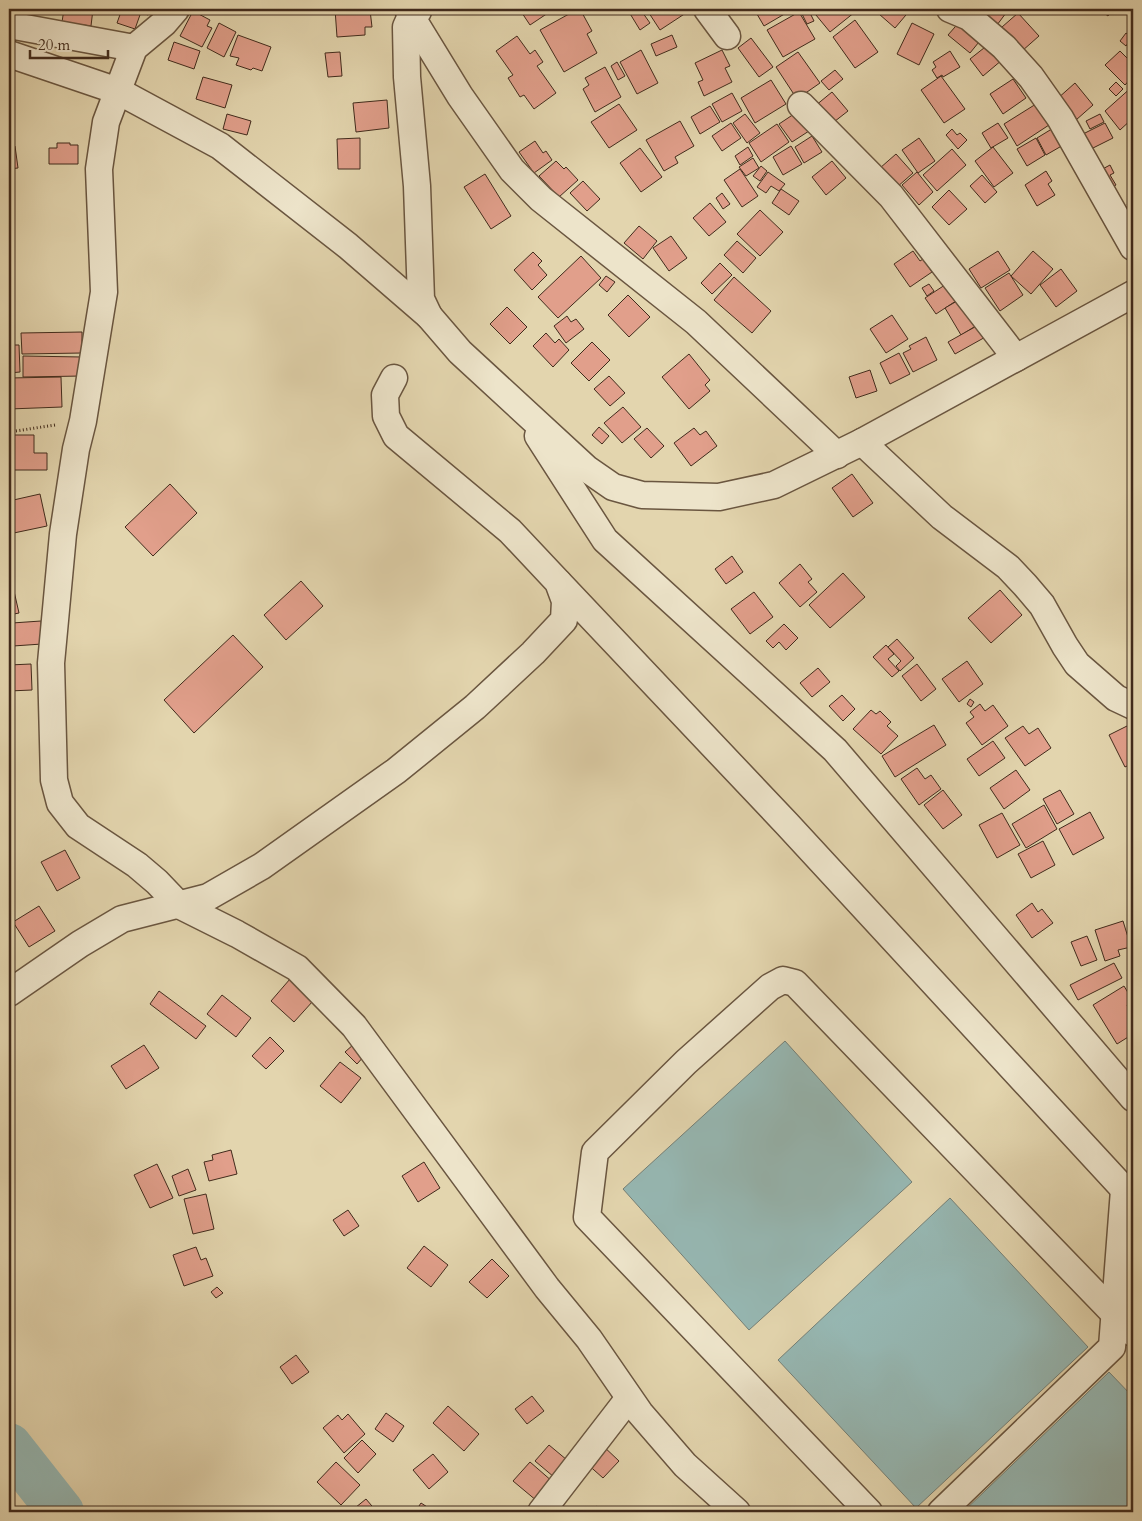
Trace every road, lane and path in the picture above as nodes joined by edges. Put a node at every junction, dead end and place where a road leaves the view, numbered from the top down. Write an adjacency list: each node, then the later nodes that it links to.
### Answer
1 (176, 9): 7 (street)
2 (707, 9): 6 (street)
3 (950, 9): 11 (street)
4 (414, 11): 13 (street); 20 (street)
5 (9, 25): 7 (street)
6 (727, 36)
7 (134, 48): 9 (street)
8 (9, 54): 9 (street)
9 (118, 91): 13 (street); 17 (street)
10 (801, 105): 14 (street)
11 (1133, 247)
12 (1133, 294): 14 (street)
13 (429, 316): 16 (street)
14 (1016, 358): 19 (street)
15 (394, 378): 21 (street)
16 (517, 404): 20 (street); 25 (street)
17 (83, 422): 18 (path); 23 (street)
18 (9, 432)
19 (862, 442): 20 (street); 22 (street)
20 (837, 455)
21 (558, 582): 23 (street); 26 (street)
22 (1133, 706)
23 (179, 905): 24 (street); 29 (street)
24 (9, 993)
25 (1133, 1098)
26 (1128, 1194): 27 (street)
27 (1114, 1314): 28 (street); 32 (street); 33 (street)
28 (1133, 1333)
29 (629, 1398): 30 (street); 31 (street)
30 (541, 1512)
31 (737, 1512)
32 (870, 1512)
33 (941, 1512)

